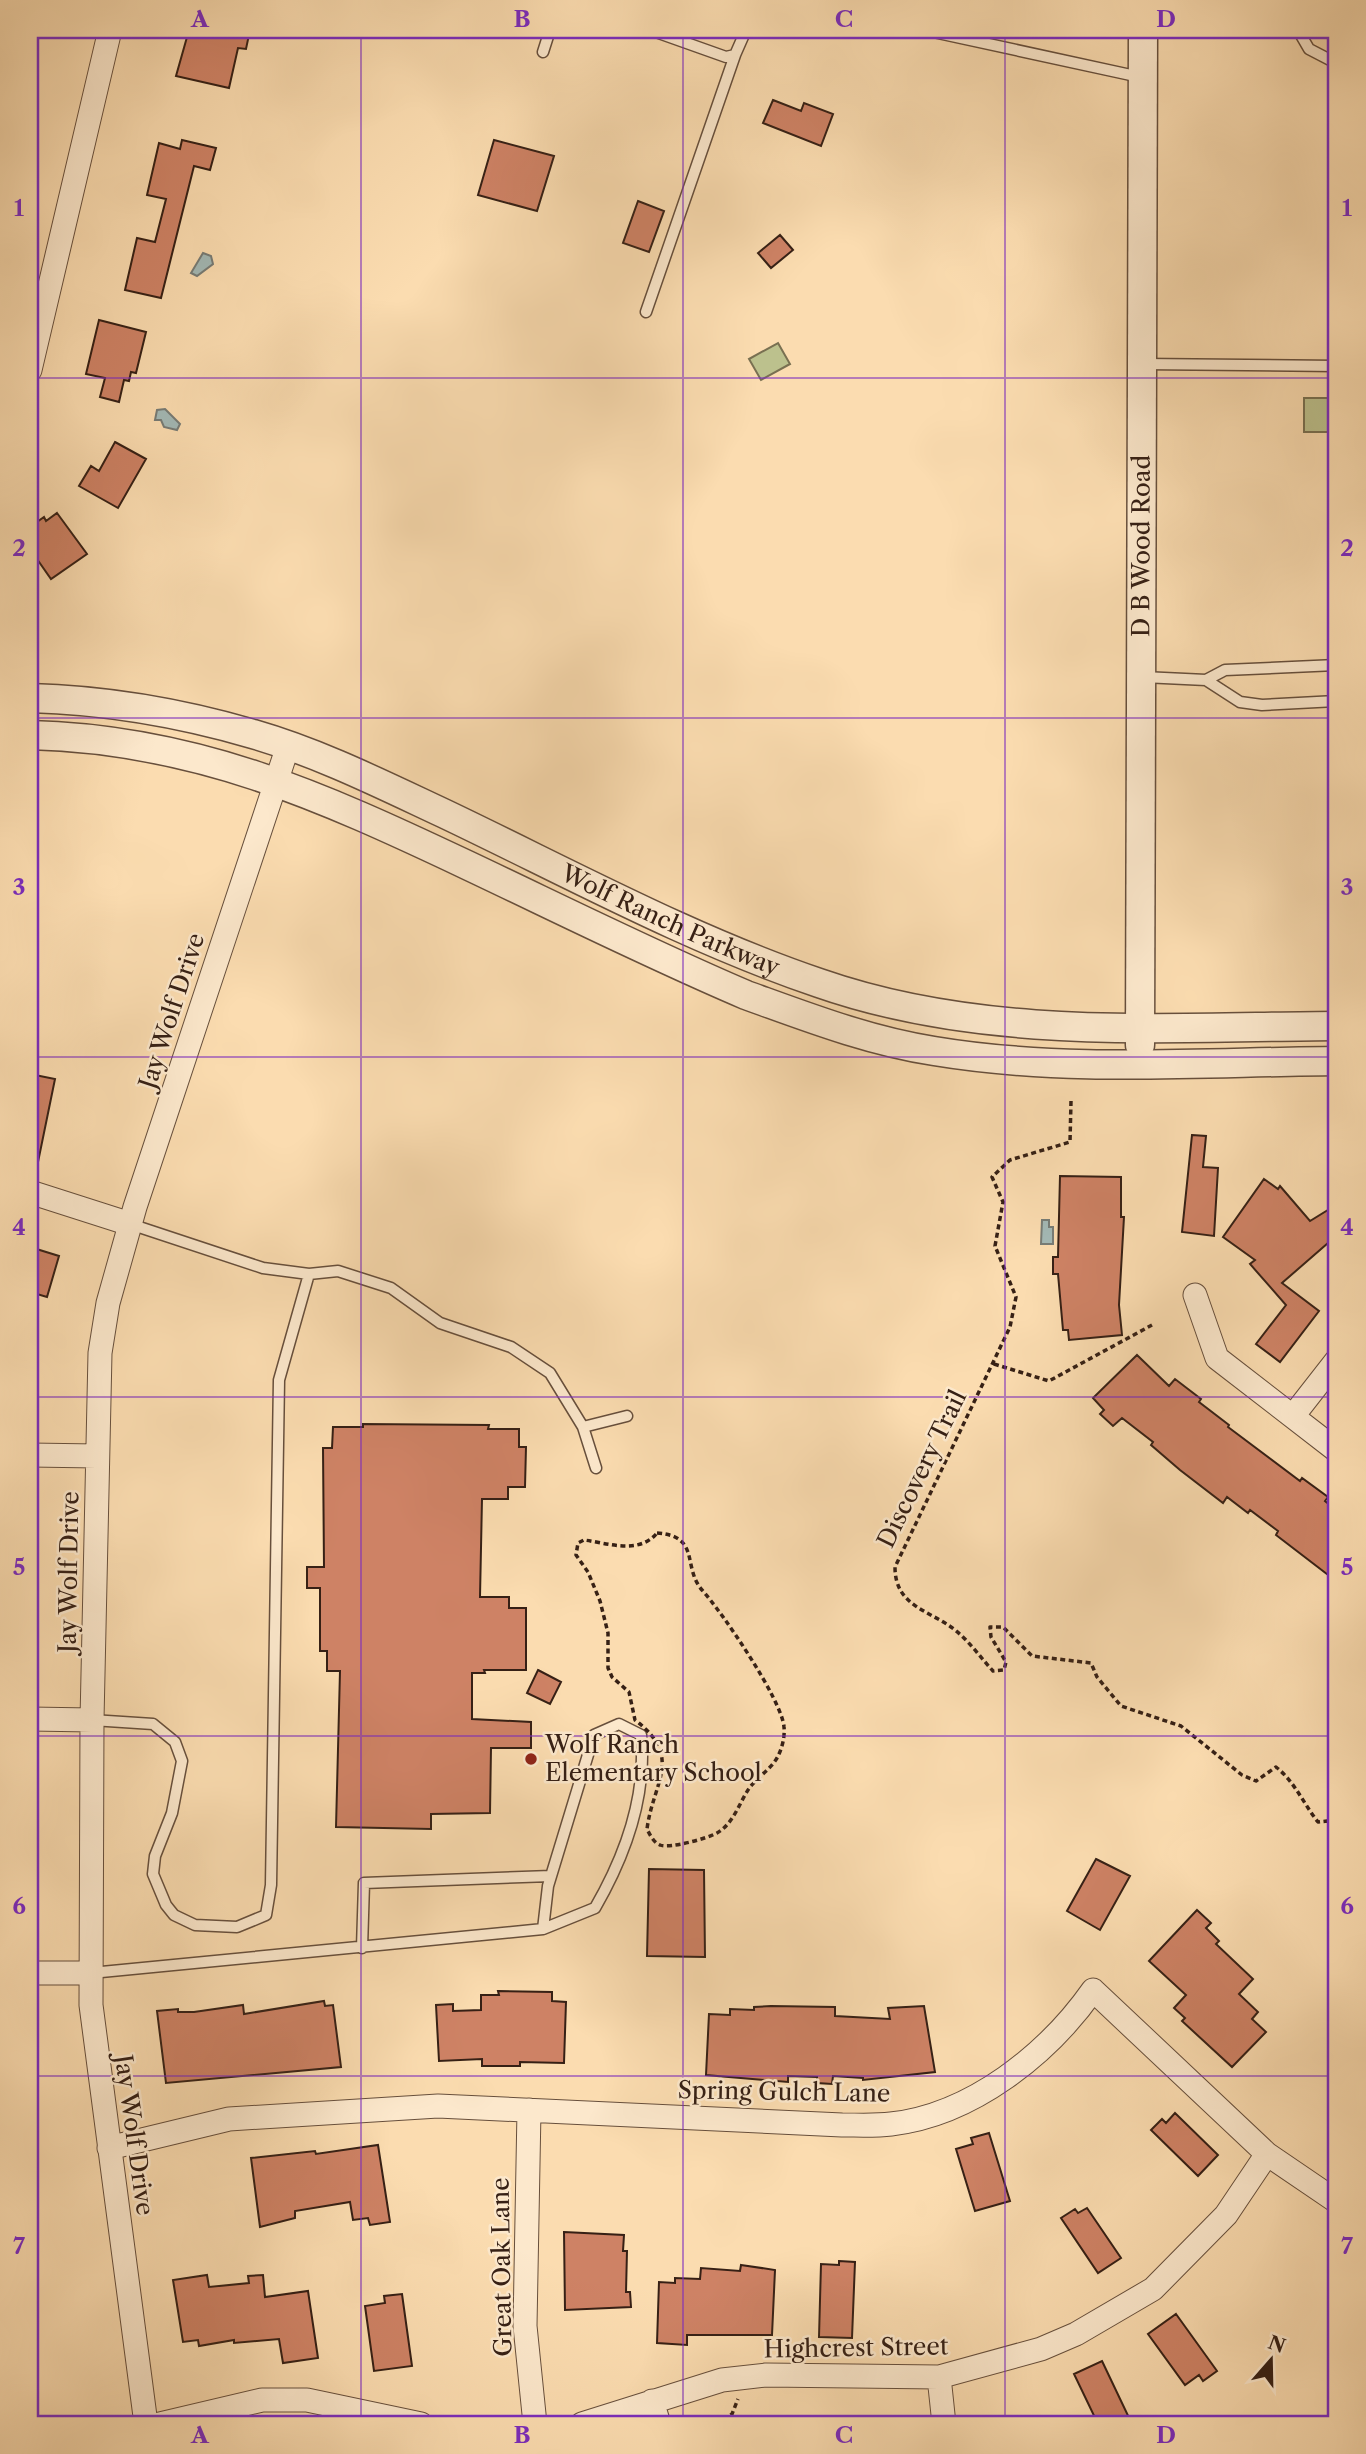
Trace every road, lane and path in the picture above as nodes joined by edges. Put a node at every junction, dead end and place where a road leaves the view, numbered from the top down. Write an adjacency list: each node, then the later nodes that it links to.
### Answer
1 (110, 30): 15 (street)
2 (550, 30): 8 (lane)
3 (650, 30): 9 (lane)
4 (746, 30): 9 (lane)
5 (924, 30): 11 (lane)
6 (1143, 30): 11 (street, D B Wood Road)
7 (1298, 30): 10 (lane)
8 (543, 51)
9 (735, 55): 12 (lane)
10 (1336, 62)
11 (1143, 78): 13 (street, D B Wood Road)
12 (646, 312)
13 (1142, 364): 14 (lane); 17 (street, D B Wood Road)
14 (1336, 366)
15 (30, 370)
16 (1336, 665): 18 (lane)
17 (1142, 677): 18 (lane); 25 (street, D B Wood Road)
18 (1206, 680): 20 (lane)
19 (30, 698): 22 (street, Wolf Ranch Parkway)
20 (1336, 701)
21 (30, 735): 23 (street, Wolf Ranch Parkway)
22 (288, 746): 23 (street, Jay Wolf Drive); 25 (street, Wolf Ranch Parkway)
23 (276, 781): 27 (street, Wolf Ranch Parkway); 30 (street, Jay Wolf Drive)
24 (1336, 1026): 25 (street, Wolf Ranch Parkway)
25 (1140, 1027): 27 (street, D B Wood Road)
26 (1336, 1060): 27 (street, Wolf Ranch Parkway)
27 (1140, 1063)
28 (1071, 1101): 46 (path, Discovery Trail)
29 (30, 1192): 30 (street)
30 (130, 1224): 31 (lane); 41 (street, Jay Wolf Drive)
31 (309, 1274): 38 (lane); 45 (lane)
32 (1195, 1295): 37 (street)
33 (1152, 1325): 35 (path)
34 (1336, 1361): 37 (street)
35 (993, 1364)
36 (627, 1416): 38 (lane)
37 (1293, 1416): 39 (street)
38 (583, 1427): 42 (lane)
39 (1336, 1450)
40 (30, 1455): 41 (street)
41 (97, 1455): 45 (street, Jay Wolf Drive)
42 (596, 1468)
43 (632, 1705): 43 (path)
44 (30, 1719): 45 (street)
45 (92, 1720): 51 (street, Jay Wolf Drive)
46 (1336, 1825)
47 (551, 1876): 48 (lane); 48 (lane); 49 (lane)
48 (543, 1929): 49 (lane)
49 (362, 1948): 51 (lane)
50 (30, 1973): 51 (street)
51 (91, 1973): 53 (street, Jay Wolf Drive)
52 (529, 2110): 53 (street, Spring Gulch Lane); 54 (street, Spring Gulch Lane); 62 (street, Great Oak Lane)
53 (109, 2148): 59 (street, Jay Wolf Drive)
54 (1267, 2154): 55 (street, Spring Gulch Lane); 56 (street, Highcrest Street)
55 (1336, 2201)
56 (939, 2377): 58 (street, Highcrest Street); 66 (street)
57 (738, 2397): 65 (path)
58 (652, 2401): 63 (street, Highcrest Street); 64 (street)
59 (146, 2424)
60 (160, 2424): 61 (street)
61 (421, 2424)
62 (535, 2424)
63 (582, 2424)
64 (659, 2424)
65 (716, 2424)
66 (944, 2424)

